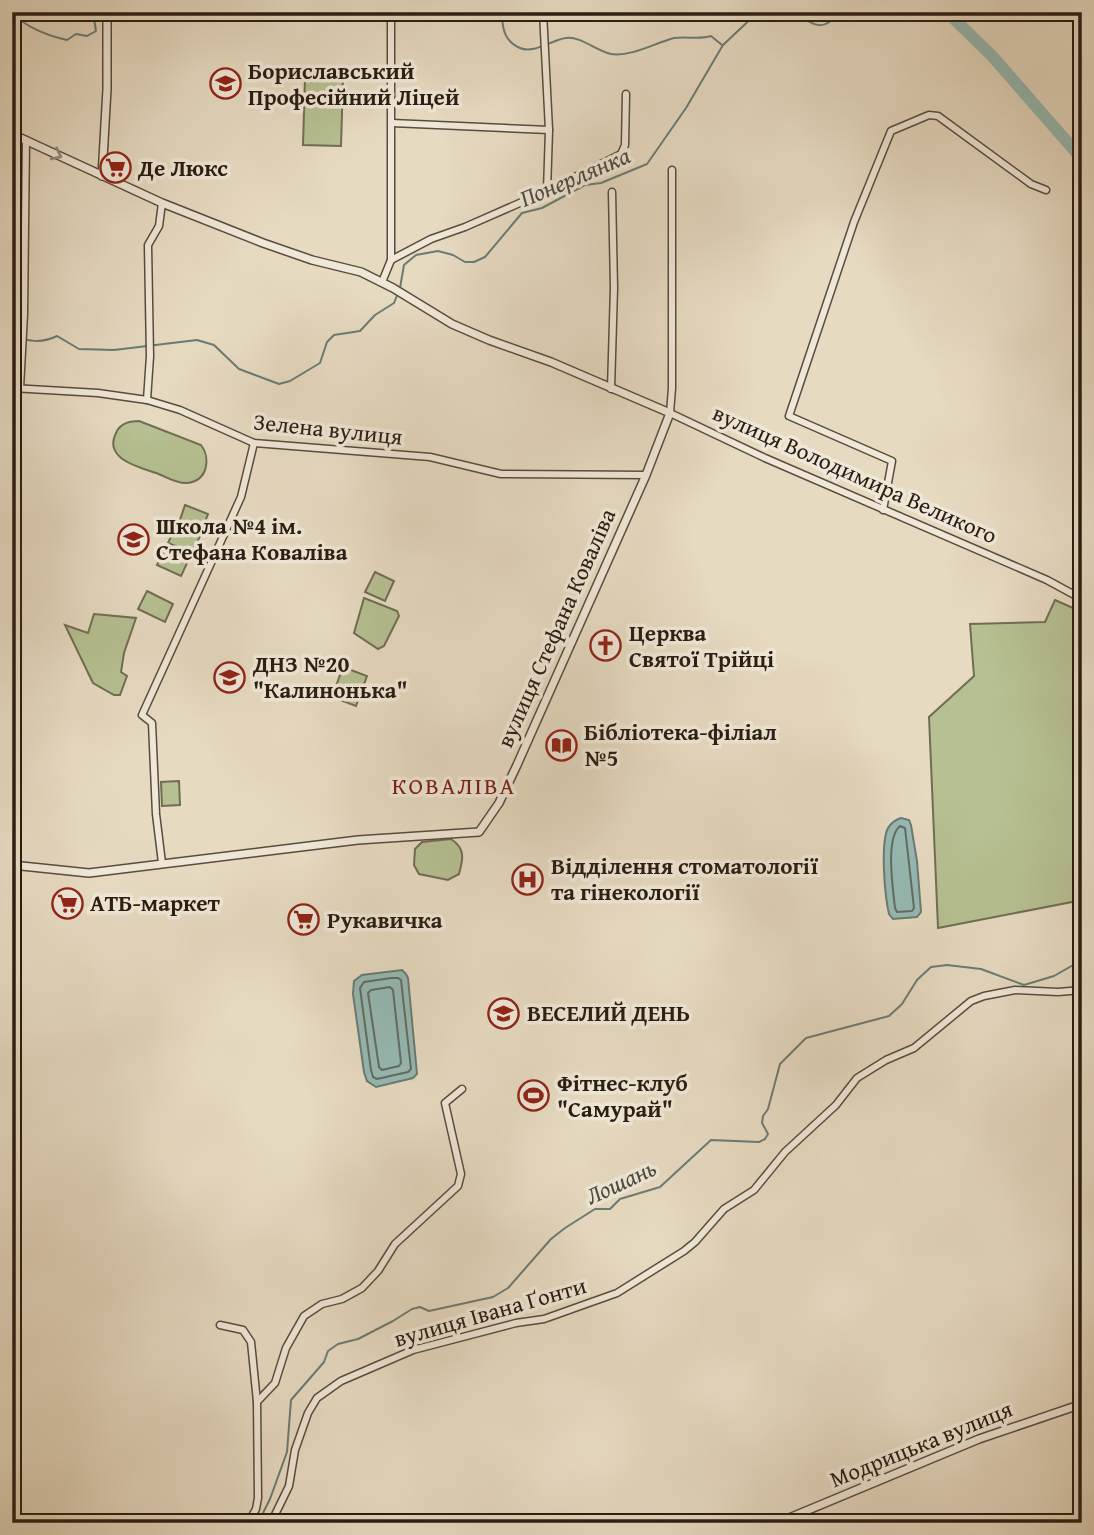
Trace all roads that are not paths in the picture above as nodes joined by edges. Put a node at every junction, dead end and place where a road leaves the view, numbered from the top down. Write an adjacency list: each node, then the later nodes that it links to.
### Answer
1 (107, 12): 10 (street)
2 (391, 12): 5 (street)
3 (543, 12): 6 (street)
4 (626, 94): 12 (street)
5 (392, 123): 6 (street); 15 (street)
6 (549, 130): 12 (street)
7 (12, 134): 8 (street, вулиця Володимира Великого)
8 (26, 140): 10 (street, вулиця Володимира Великого, one-way to 10); 17 (street)
9 (672, 170): 22 (street)
10 (102, 176): 14 (street, вулиця Володимира Великого)
11 (1046, 190): 25 (street)
12 (547, 191): 15 (street)
13 (612, 192): 20 (street)
14 (162, 203): 18 (street, вулиця Володимира Великого); 21 (street)
15 (391, 260): 18 (street)
16 (12, 273): 17 (street)
17 (24, 275): 19 (street)
18 (383, 282): 20 (street, вулиця Володимира Великого)
19 (16, 388): 21 (street, Зелена вулиця)
20 (611, 389): 22 (street, вулиця Володимира Великого)
21 (147, 400): 23 (street, Зелена вулиця)
22 (670, 413): 24 (street, вулиця Стефана Коваліва); 25 (street, вулиця Володимира Великого)
23 (254, 443): 24 (street, Зелена вулиця); 27 (street)
24 (646, 475): 27 (street, вулиця Стефана Коваліва)
25 (883, 510): 26 (street, вулиця Володимира Великого)
26 (1082, 599)
27 (162, 863): 28 (street, вулиця Стефана Коваліва)
28 (12, 865)
29 (1082, 990): 35 (street, вулиця Івана Ґонти)
30 (462, 1089): 32 (street)
31 (220, 1325): 32 (street)
32 (257, 1402): 34 (street)
33 (1082, 1404): 36 (street, Модрицька вулиця)
34 (248, 1523)
35 (271, 1523)
36 (777, 1523)

